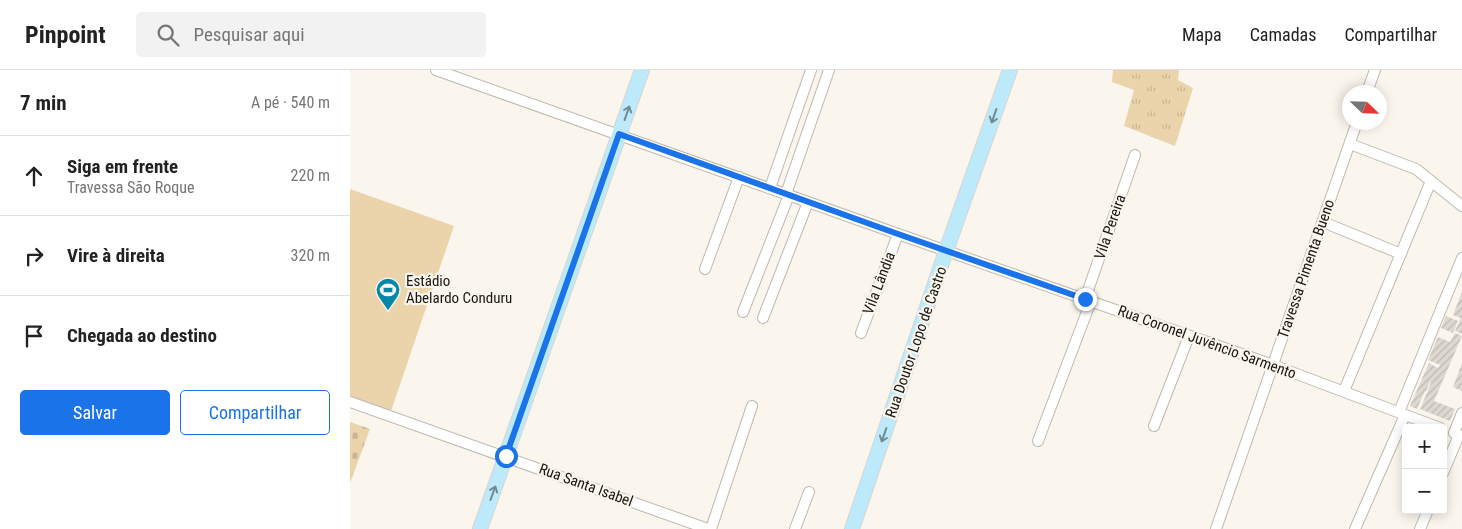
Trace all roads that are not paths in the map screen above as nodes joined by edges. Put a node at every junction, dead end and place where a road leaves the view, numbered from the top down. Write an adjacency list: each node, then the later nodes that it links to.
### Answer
1 (436, 70): 9 (street, Rua Coronel Juvêncio Sarmento)
2 (642, 70): 9 (main road, one-way to 2)
3 (811, 70): 14 (street)
4 (828, 70): 15 (street)
5 (1010, 70): 20 (main road, Rua Doutor Lopo de Castro, one-way to 20)
6 (1375, 70): 7 (street)
7 (1370, 85)
8 (1354, 130): 10 (street, Travessa Pimenta Bueno)
9 (619, 134): 12 (street, Rua Coronel Juvêncio Sarmento); 39 (main road)
10 (1350, 144): 13 (street); 18 (street, Travessa Pimenta Bueno)
11 (1135, 154): 24 (street, Vila Pereira)
12 (739, 177): 14 (street, Rua Coronel Juvêncio Sarmento); 23 (street)
13 (1431, 180): 17 (street); 21 (street)
14 (770, 188): 15 (street, Rua Coronel Juvêncio Sarmento)
15 (787, 195): 16 (street, Rua Coronel Juvêncio Sarmento); 25 (street)
16 (808, 202): 19 (street, Rua Coronel Juvêncio Sarmento); 26 (street)
17 (1462, 206)
18 (1323, 222): 21 (street); 29 (street, Travessa Pimenta Bueno)
19 (898, 234): 20 (street, Rua Coronel Juvêncio Sarmento); 27 (street, Vila Lândia)
20 (946, 251): 24 (street, Rua Coronel Juvêncio Sarmento); 46 (main road, Rua Doutor Lopo de Castro, one-way to 46)
21 (1400, 254): 30 (street)
22 (1462, 258): 33 (street)
23 (705, 269)
24 (1088, 300): 28 (street, Rua Coronel Juvêncio Sarmento); 38 (street, Vila Pereira)
25 (743, 312)
26 (763, 318)
27 (860, 332)
28 (1189, 336): 29 (street, Rua Coronel Juvêncio Sarmento); 36 (street)
29 (1272, 365): 30 (street, Rua Coronel Juvêncio Sarmento); 47 (street, Travessa Pimenta Bueno)
30 (1344, 391): 33 (street, Rua Coronel Juvêncio Sarmento)
31 (350, 402): 39 (street, Rua Santa Isabel)
32 (752, 406): 44 (street)
33 (1402, 413): 35 (street, Rua Coronel Juvêncio Sarmento); 48 (street)
34 (1462, 413): 37 (street)
35 (1431, 424)
36 (1154, 426)
37 (1458, 435): 40 (street)
38 (1038, 441)
39 (506, 456): 43 (main road, one-way to 39); 44 (street, Rua Santa Isabel)
40 (1445, 469)
41 (809, 492): 45 (street)
42 (1426, 514): 49 (street)
43 (480, 529)
44 (709, 529)
45 (795, 529)
46 (852, 529)
47 (1216, 529)
48 (1355, 529)
49 (1420, 529)

